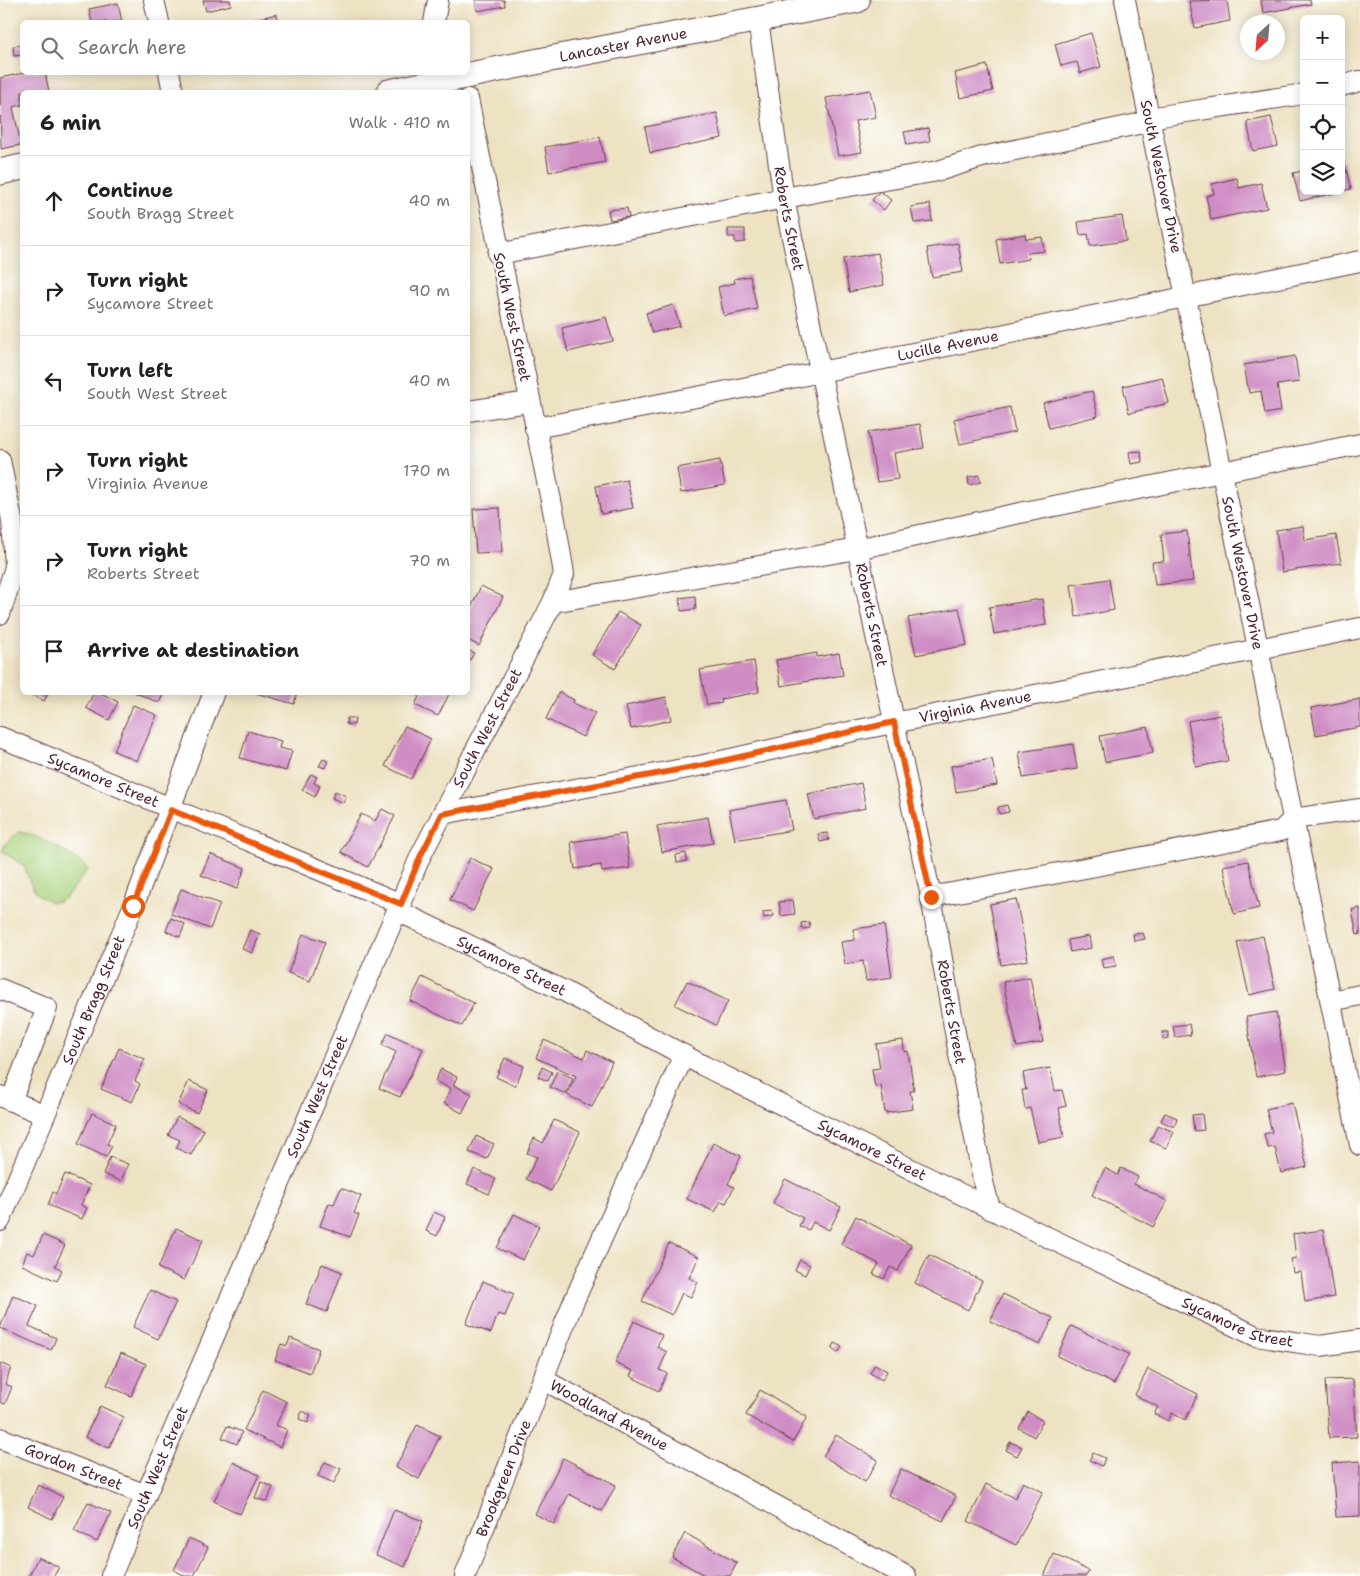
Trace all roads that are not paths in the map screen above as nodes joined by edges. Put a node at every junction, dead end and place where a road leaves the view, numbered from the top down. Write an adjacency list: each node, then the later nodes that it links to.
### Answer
1 (154, 0): 5 (street)
2 (438, 0): 6 (street)
3 (857, 0): 7 (main road, Lancaster Avenue)
4 (1126, 0): 17 (street, South Westover Drive)
5 (159, 20)
6 (434, 20)
7 (758, 20): 12 (main road, Lancaster Avenue); 20 (street, Roberts Street)
8 (170, 75): 13 (street)
9 (422, 79): 12 (main road, Lancaster Avenue); 14 (main road, Lancaster Avenue)
10 (1360, 81): 11 (street)
11 (1345, 85)
12 (465, 89)
13 (173, 90)
14 (394, 90)
15 (1300, 95): 17 (street)
16 (470, 114): 21 (street, South West Street)
17 (1151, 120): 20 (street); 23 (street, South Westover Drive)
18 (20, 168): 19 (main road)
19 (0, 172)
20 (784, 199): 21 (street); 24 (street, Roberts Street)
21 (498, 254): 25 (street, South West Street)
22 (1360, 261): 23 (street, Lucille Avenue)
23 (1185, 296): 24 (street, Lucille Avenue); 30 (street, South Westover Drive)
24 (822, 371): 27 (street, Lucille Avenue); 31 (street, Roberts Street)
25 (529, 402): 26 (street); 27 (street, South West Street)
26 (470, 411)
27 (535, 428): 32 (street, South West Street)
28 (1360, 444): 30 (street)
29 (0, 460): 33 (street)
30 (1223, 472): 31 (street); 35 (street, South Westover Drive)
31 (857, 549): 32 (street); 37 (street, Roberts Street)
32 (553, 602): 41 (street, South West Street)
33 (0, 614)
34 (1360, 628): 35 (street, Virginia Avenue)
35 (1258, 648): 37 (street, Virginia Avenue); 42 (street, South Westover Drive)
36 (213, 695): 40 (street, South Bragg Street)
37 (894, 722): 41 (street, Virginia Avenue); 43 (street, Roberts Street)
38 (0, 737): 40 (street, Sycamore Street)
39 (1360, 809): 42 (street)
40 (171, 810): 44 (street, Sycamore Street); 50 (street, South Bragg Street)
41 (442, 814): 44 (street, South West Street)
42 (1293, 819): 43 (street); 47 (street, South Westover Drive)
43 (931, 897): 52 (street, Roberts Street)
44 (399, 907): 48 (street, Sycamore Street); 57 (street, South West Street)
45 (0, 989): 49 (street)
46 (1360, 995): 47 (street)
47 (1331, 1002): 51 (street, South Westover Drive)
48 (684, 1055): 52 (street, Sycamore Street); 55 (street, Woodland Avenue)
49 (6, 1099): 50 (street)
50 (45, 1115): 53 (street, South Bragg Street)
51 (1360, 1145)
52 (990, 1209): 54 (street, Sycamore Street)
53 (0, 1221)
54 (1360, 1340)
55 (544, 1380): 59 (street, Brookgreen Drive); 60 (street, Woodland Avenue)
56 (0, 1438): 57 (street, Gordon Street)
57 (146, 1494): 58 (street, South West Street)
58 (111, 1576)
59 (465, 1576)
60 (906, 1576)

